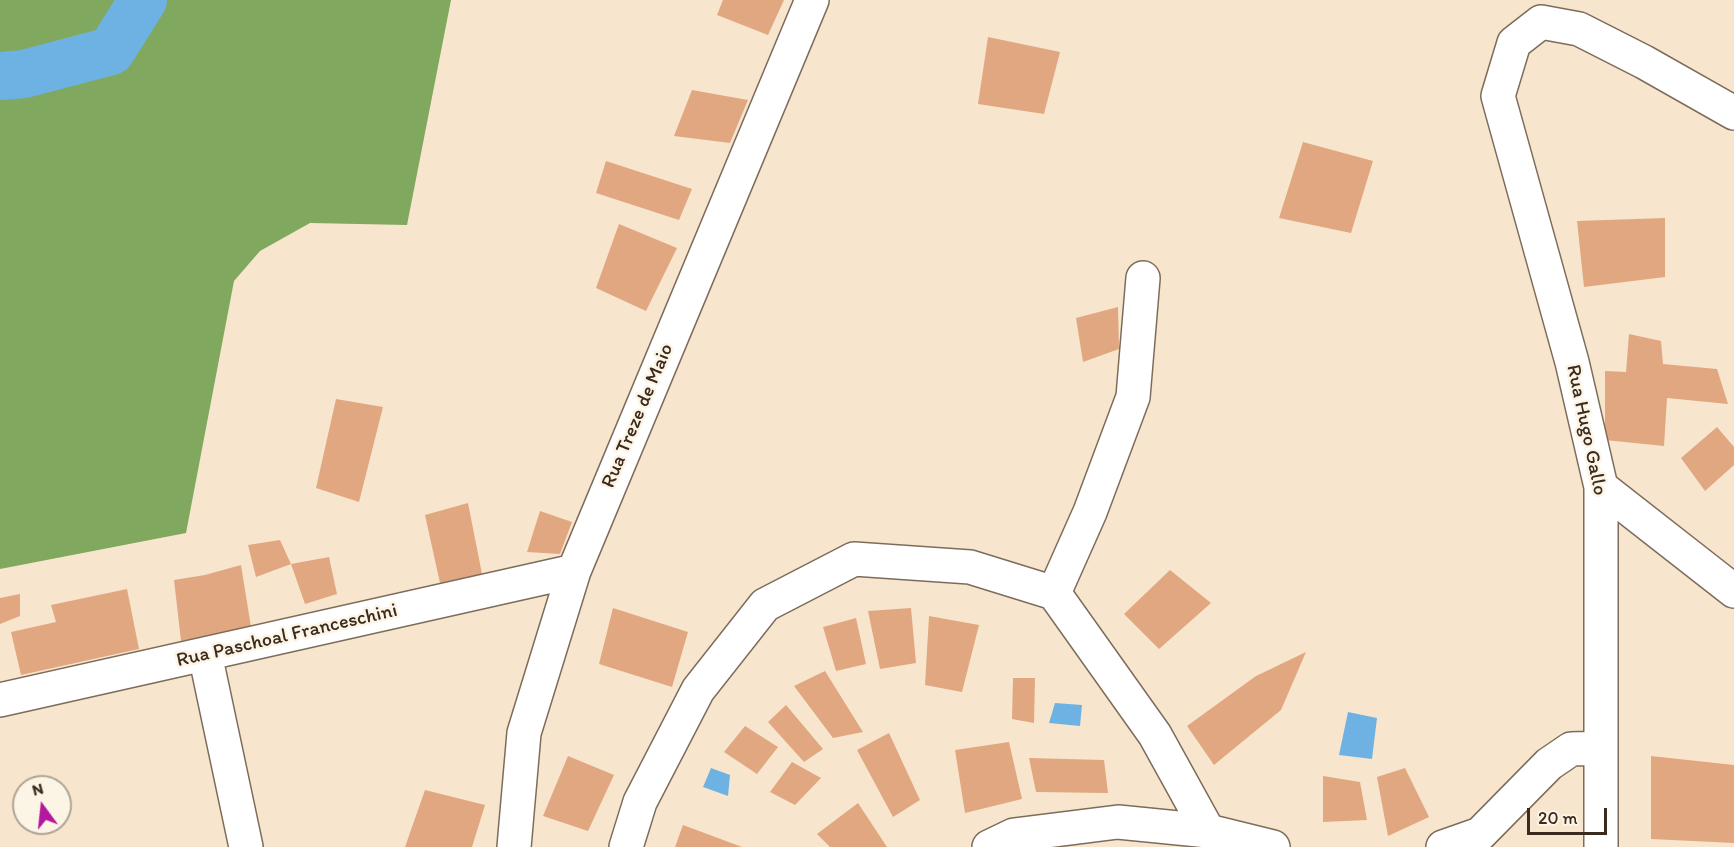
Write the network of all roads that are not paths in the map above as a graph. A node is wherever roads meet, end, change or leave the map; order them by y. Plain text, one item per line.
1 (812, 0) edge
2 (1734, 113) edge
3 (1143, 278) dead end
4 (1601, 487) junction
5 (574, 571) junction
6 (1734, 591) edge
7 (1054, 593) junction
8 (205, 654) junction
9 (0, 700) edge
10 (1600, 748) junction
11 (1209, 831) junction
12 (246, 847) edge
13 (514, 847) edge
14 (626, 847) edge
15 (989, 847) edge
16 (1273, 847) edge
17 (1443, 847) edge
18 (1601, 847) edge

1 - 5 street, Rua Treze de Maio
2 - 4 street, Rua Hugo Gallo
3 - 7 street
4 - 6 street
4 - 10 street, Rua Hugo Gallo
5 - 8 street, Rua Paschoal Franceschini
5 - 13 street, Rua Treze de Maio
7 - 11 street
7 - 14 street
8 - 9 street, Rua Paschoal Franceschini
8 - 12 street
10 - 17 street
10 - 18 street, Rua Hugo Gallo
11 - 15 street
11 - 16 street

